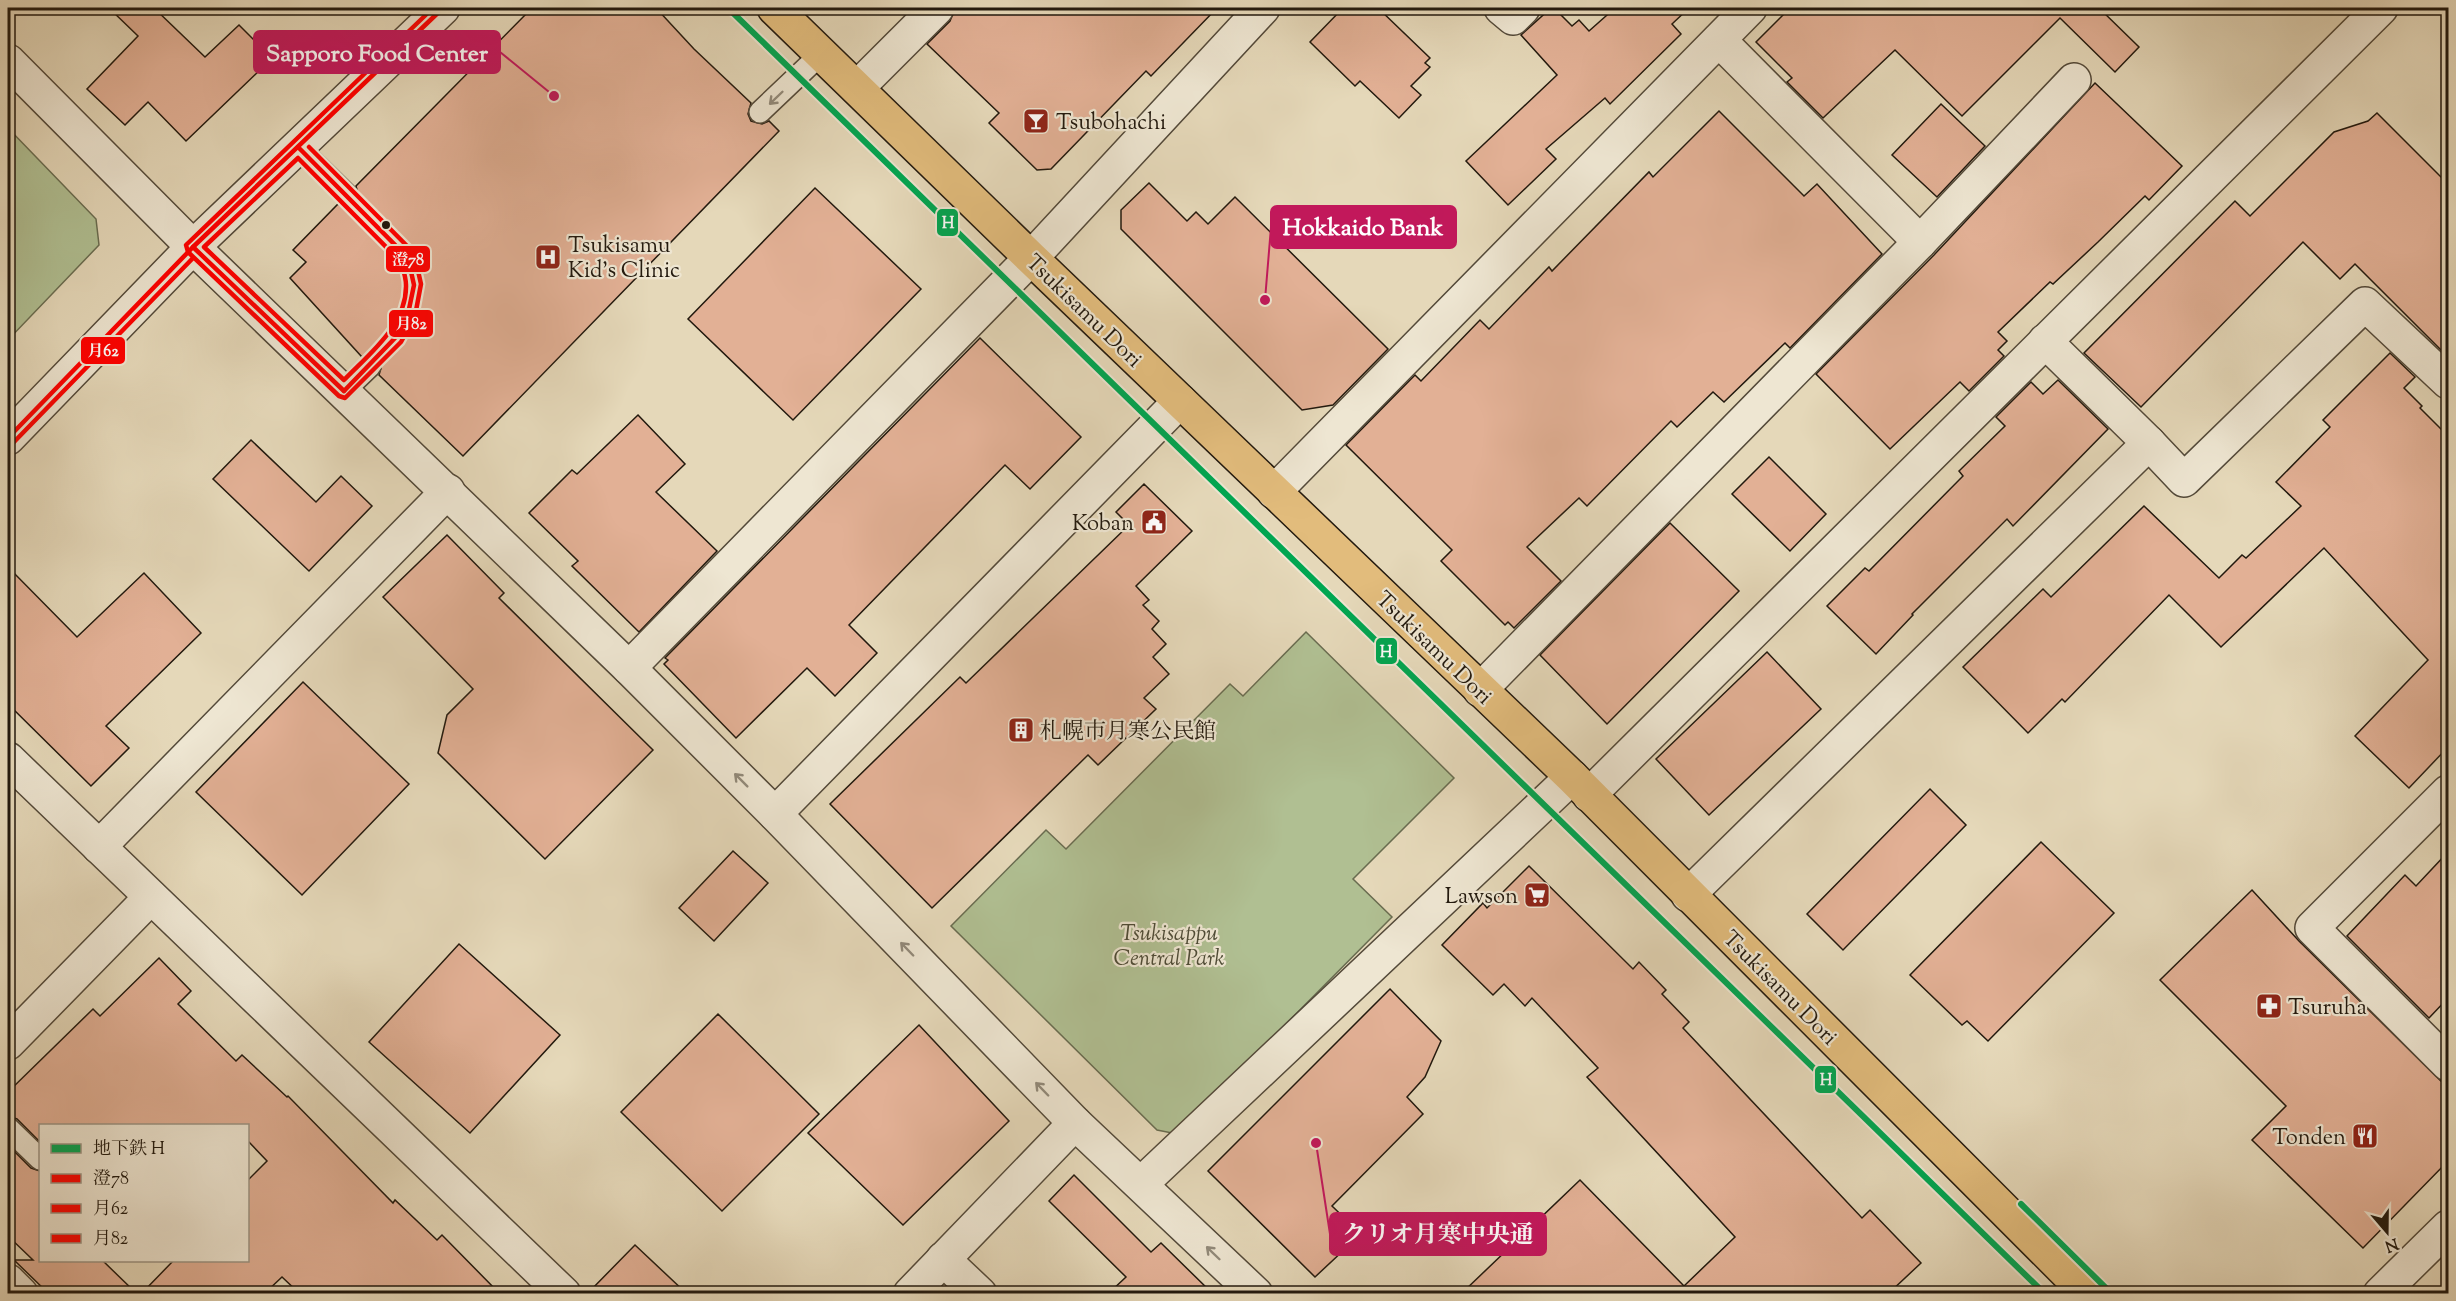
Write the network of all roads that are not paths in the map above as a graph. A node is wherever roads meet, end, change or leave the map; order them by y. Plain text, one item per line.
1 (443, 8) edge
2 (774, 8) edge
3 (937, 8) edge
4 (1263, 8) edge
5 (1501, 8) edge
6 (1523, 8) edge
7 (1750, 8) edge
8 (2381, 8) edge
9 (1719, 40) junction
10 (821, 54) junction
11 (8, 61) edge
12 (2074, 80) dead end
13 (857, 88) junction
14 (760, 112) dead end
15 (298, 147) junction
16 (347, 195) dead end
17 (1920, 242) junction
18 (194, 247) junction
19 (1031, 258) junction
20 (2045, 341) junction
21 (370, 366) dead end
22 (2448, 382) edge
23 (344, 391) junction
24 (1180, 401) junction
25 (8, 438) edge
26 (2149, 443) junction
27 (448, 491) junction
28 (1274, 492) junction
29 (629, 668) junction
30 (1480, 690) junction
31 (8, 759) edge
32 (1580, 786) junction
33 (2448, 792) edge
34 (775, 814) junction
35 (99, 847) junction
36 (1688, 895) junction
37 (151, 897) junction
38 (8, 1043) edge
39 (2448, 1064) edge
40 (1075, 1123) junction
41 (8, 1128) edge
42 (39, 1158) edge
43 (1141, 1184) junction
44 (2448, 1227) edge
45 (943, 1259) junction
46 (8, 1281) edge
47 (21, 1293) edge
48 (564, 1293) edge
49 (910, 1293) edge
50 (980, 1293) edge
51 (1256, 1293) edge
52 (2088, 1293) edge
53 (2380, 1293) edge

1 - 15 street
2 - 10 highway, Tsukisamu Dori
3 - 13 street
4 - 19 street
5 - 6 street
7 - 9 street
8 - 20 street
9 - 17 street
9 - 28 street
10 - 13 highway, Tsukisamu Dori
10 -> 14 lane
11 - 18 street
12 - 17 street
13 - 19 highway, Tsukisamu Dori
15 - 16 lane
15 - 18 street
17 - 30 street
18 - 23 street
18 - 25 street
19 - 24 highway, Tsukisamu Dori
19 - 29 street
20 - 26 street
20 - 32 street
21 - 23 lane
22 - 26 street
23 - 27 street
24 - 28 highway, Tsukisamu Dori
24 - 34 street
26 - 36 street
27 - 29 street
27 - 35 street
28 - 30 highway, Tsukisamu Dori
34 -> 29 street
30 - 32 highway, Tsukisamu Dori
31 - 35 street
32 - 36 highway, Tsukisamu Dori
32 - 43 street
33 - 39 street
40 -> 34 street
35 - 37 street
36 - 52 highway, Tsukisamu Dori
37 - 38 street
37 - 48 street
40 - 43 street
40 - 45 street
41 - 42 lane
51 -> 43 street
44 - 53 street
45 - 49 street
45 - 50 street
46 - 47 street

